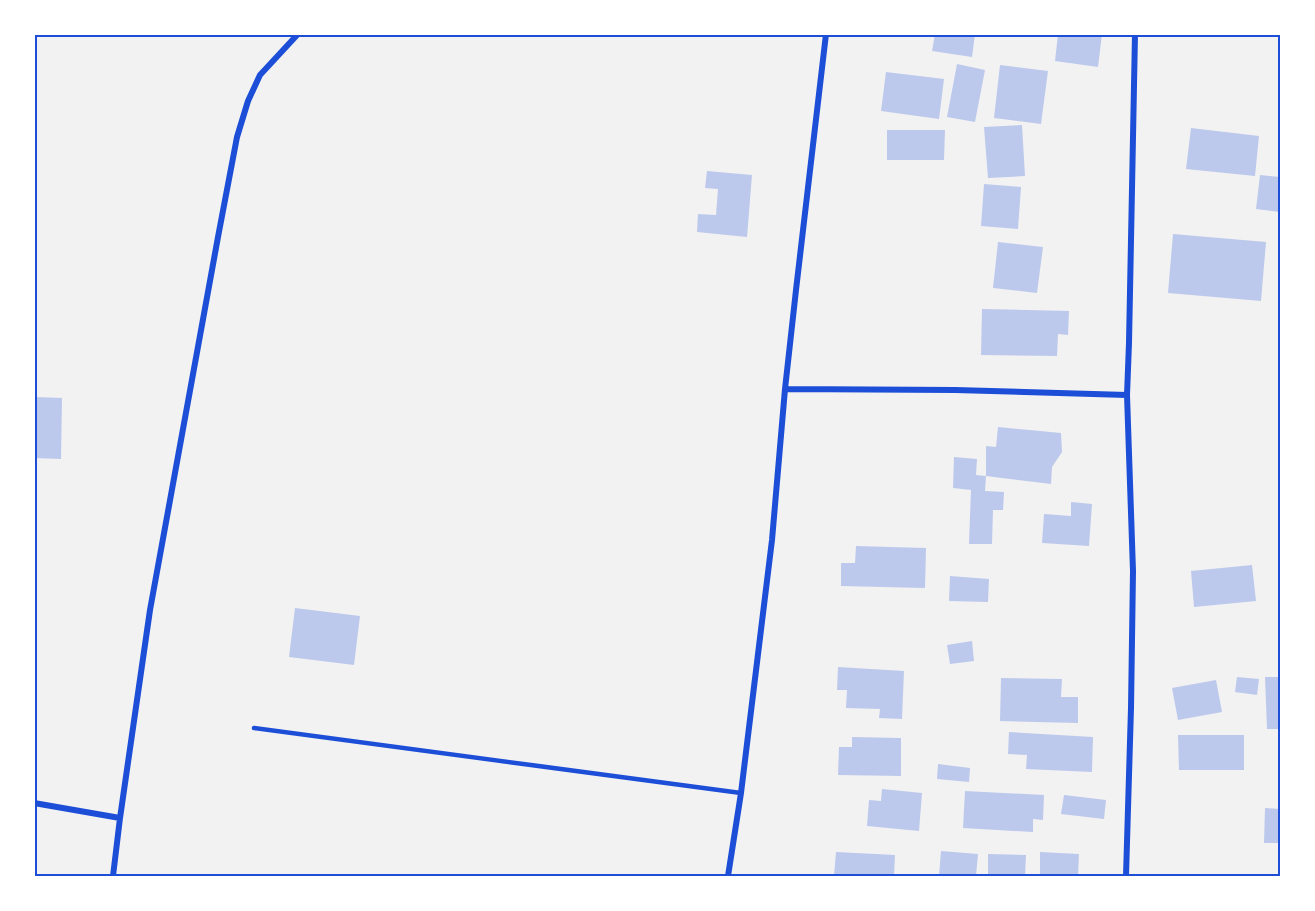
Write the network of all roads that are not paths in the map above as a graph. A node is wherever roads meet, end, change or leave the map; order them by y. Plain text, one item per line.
1 (298, 34) edge
2 (826, 34) edge
3 (1135, 34) edge
4 (785, 389) junction
5 (1127, 395) junction
6 (254, 728) dead end
7 (741, 793) junction
8 (34, 803) edge
9 (120, 818) junction
10 (114, 876) edge
11 (728, 876) edge
12 (1126, 876) edge

1 - 9 street
2 - 4 street
3 - 5 street
4 - 5 street
4 - 7 street
5 - 12 street
6 - 7 lane
7 - 11 street
8 - 9 street
9 - 10 street

